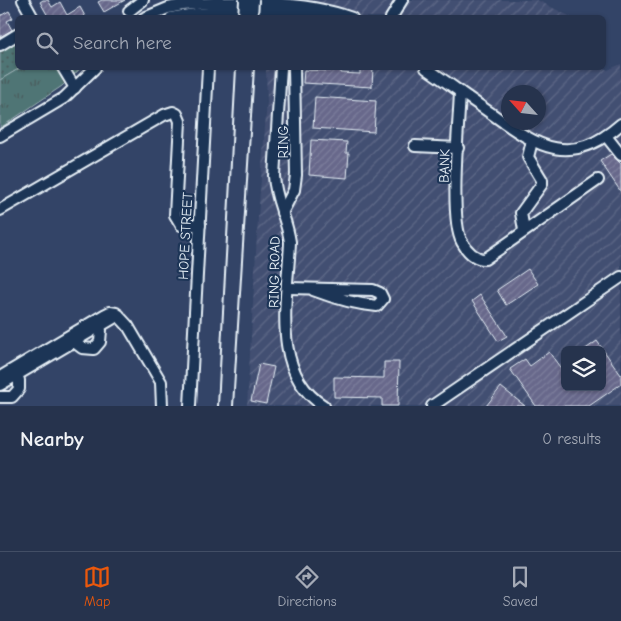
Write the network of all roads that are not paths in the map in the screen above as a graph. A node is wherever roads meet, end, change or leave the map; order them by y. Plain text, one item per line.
1 (22, 0) edge
2 (286, 0) edge
3 (402, 0) edge
4 (140, 1) edge
5 (214, 1) edge
6 (128, 12) dead end
7 (31, 15) edge
8 (151, 15) edge
9 (212, 15) edge
10 (284, 15) edge
11 (345, 15) edge
12 (393, 15) edge
13 (15, 36) edge
14 (0, 45) edge
15 (63, 70) edge
16 (93, 70) edge
17 (208, 70) edge
18 (281, 70) edge
19 (294, 70) edge
20 (429, 70) edge
21 (75, 88) junction
22 (460, 92) junction
23 (621, 124) edge
24 (0, 136) edge
25 (606, 136) junction
26 (532, 142) junction
27 (416, 146) dead end
28 (458, 148) junction
29 (621, 155) edge
30 (598, 180) dead end
31 (0, 210) edge
32 (282, 213) junction
33 (200, 225) junction
34 (524, 230) junction
35 (621, 277) edge
36 (288, 288) junction
37 (313, 290) junction
38 (95, 325) junction
39 (74, 342) junction
40 (58, 346) junction
41 (9, 374) edge
42 (0, 385) edge
43 (0, 396) edge
44 (162, 406) edge
45 (190, 406) edge
46 (324, 406) edge
47 (432, 406) edge

1 - 7 street
2 - 5 street
2 - 10 street
2 - 11 street
3 - 12 street
4 - 6 street
5 - 8 street
5 - 9 street
13 - 14 street
15 - 21 street
16 - 21 street
17 - 33 street, HOPE STREET
18 - 32 street, RING ROAD
19 - 32 street, RING
20 - 22 street
21 - 24 street
22 - 26 street
22 - 28 street, BANK
23 - 25 street
25 - 26 street
25 - 29 street
26 - 34 street
27 - 28 street
28 - 34 street, BANK
30 - 34 street
31 - 33 street
32 - 36 street, RING ROAD
33 - 45 street, HOPE STREET
35 - 47 street
36 - 37 street
36 - 46 street, RING ROAD
37 - 37 street
38 - 39 street
38 - 39 street
38 - 40 street
38 - 44 street
39 - 40 street
40 - 41 street
41 - 42 street
41 - 43 street

